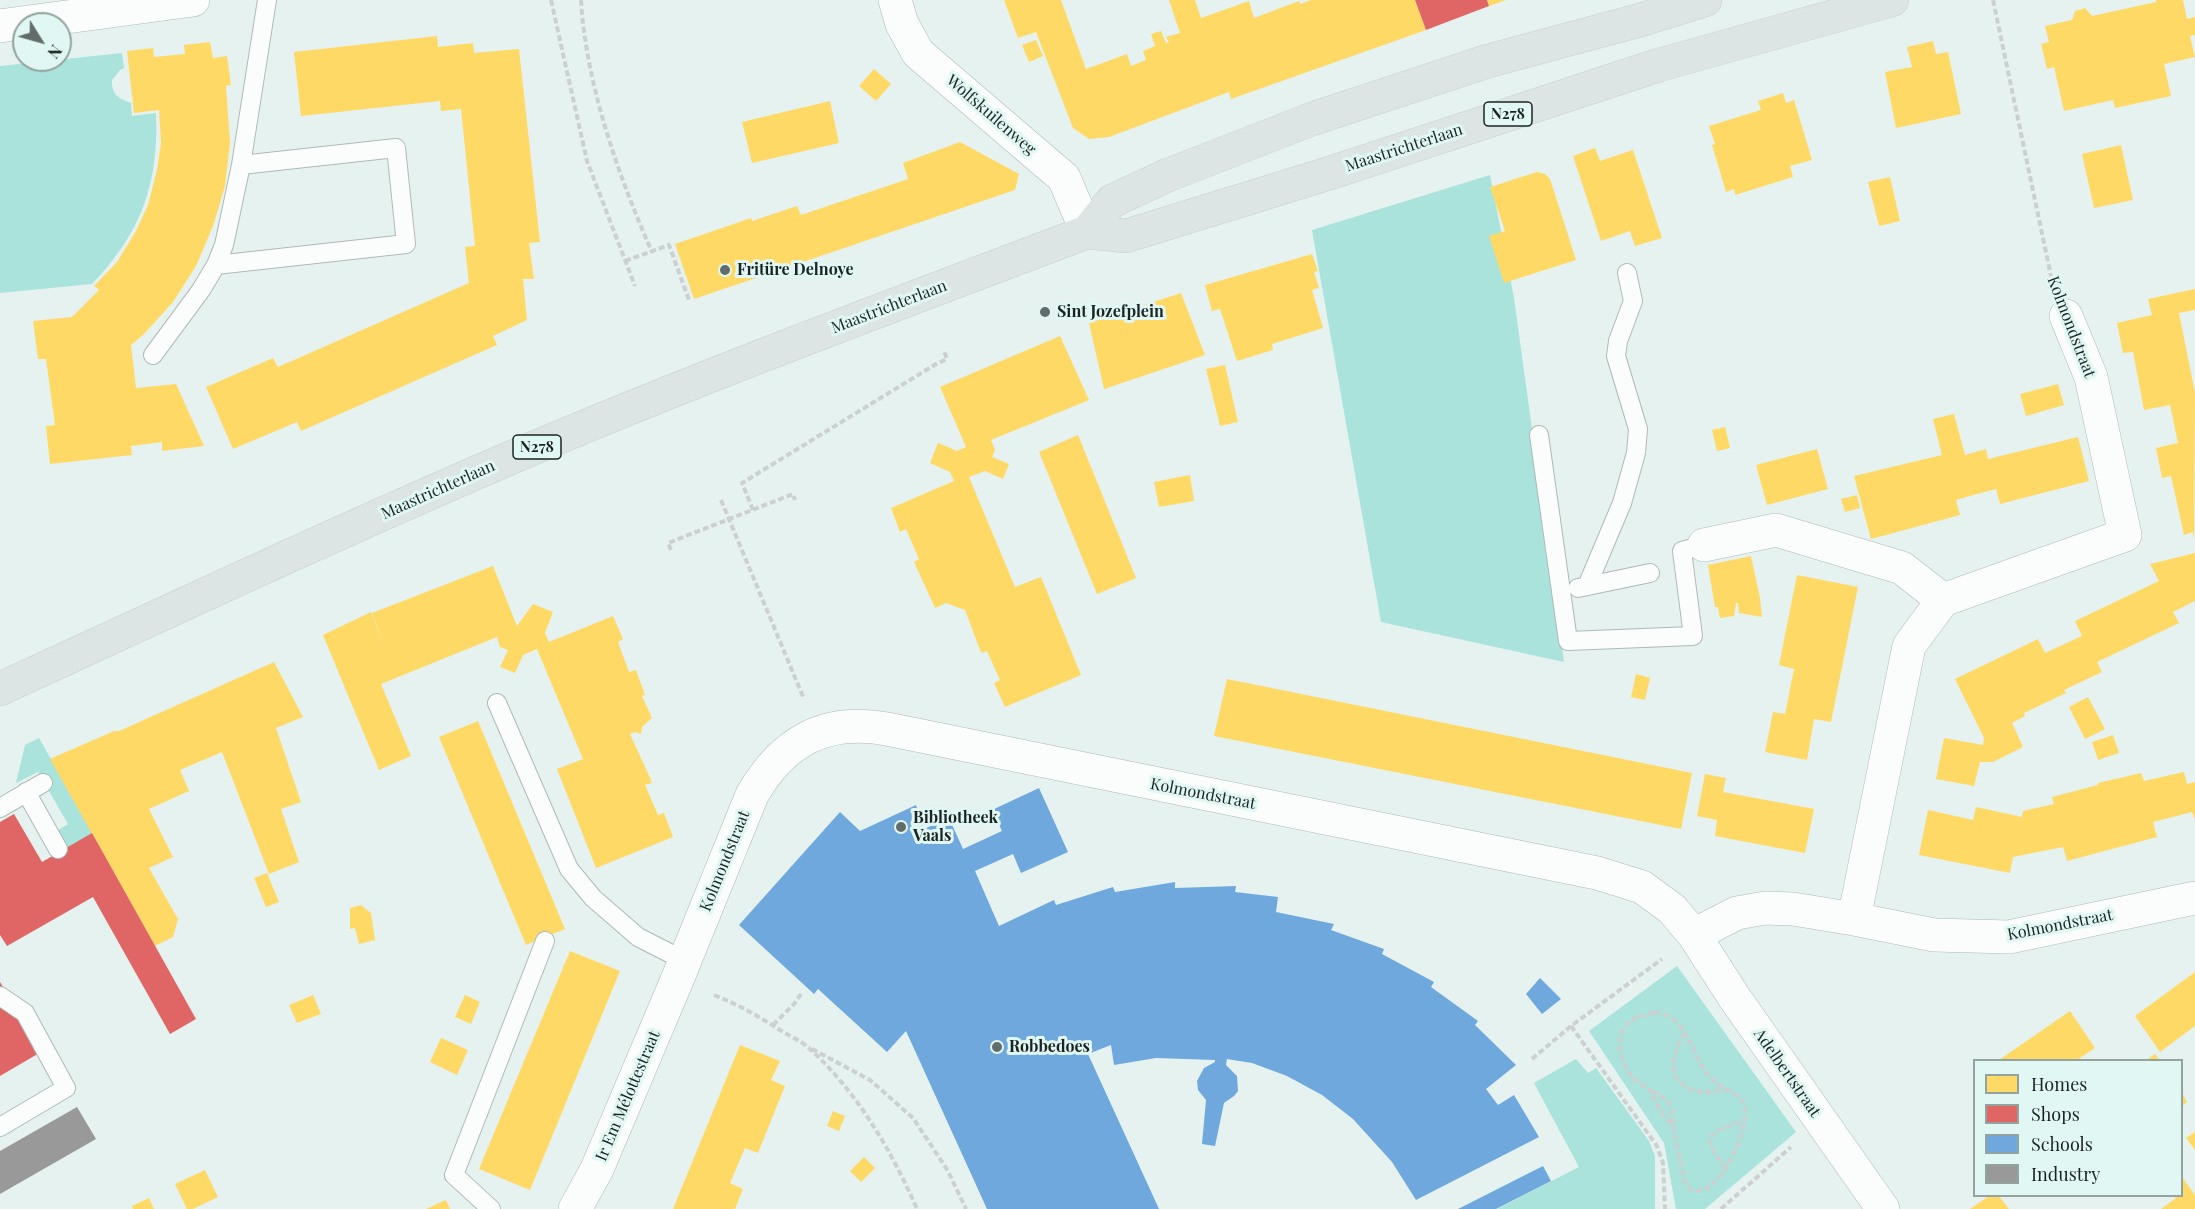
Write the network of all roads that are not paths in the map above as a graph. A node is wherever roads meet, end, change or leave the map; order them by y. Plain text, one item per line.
1 (193, 0) edge
2 (267, 0) edge
3 (895, 0) edge
4 (1705, 0) edge
5 (1892, 0) edge
6 (0, 26) edge
7 (241, 165) junction
8 (1087, 232) junction
9 (216, 265) junction
10 (1627, 273) dead end
11 (2066, 316) road end
12 (153, 355) dead end
13 (1539, 435) dead end
14 (1704, 545) joint
15 (1650, 573) dead end
16 (1587, 586) junction
17 (1562, 591) junction
18 (1942, 600) junction
19 (0, 689) edge
20 (497, 703) dead end
21 (43, 783) dead end
22 (26, 792) junction
23 (0, 807) edge
24 (58, 849) dead end
25 (2195, 898) edge
26 (1854, 919) junction
27 (1694, 935) junction
28 (545, 941) dead end
29 (681, 971) junction
30 (0, 996) edge
31 (0, 1127) edge
32 (491, 1209) edge
33 (575, 1209) edge
34 (1883, 1209) edge

1 - 6 street
2 - 7 lane
3 - 8 street, Wolfskuilenweg
4 - 8 main road
5 - 8 main road, Maastrichterlaan / N278
7 - 9 lane
7 - 9 lane
8 - 19 main road, Maastrichterlaan / N278
9 - 12 lane
10 - 16 lane
11 - 18 street, Kolmondstraat
13 - 17 lane
14 - 17 lane
14 - 18 street
15 - 16 lane
16 - 17 lane
18 - 26 street
20 - 29 lane
21 - 22 lane
22 - 23 lane
22 - 24 lane
25 - 26 street, Kolmondstraat
26 - 27 street, Kolmondstraat
27 - 29 street, Kolmondstraat
27 - 34 street, Adelbertstraat
28 - 32 lane
29 - 33 street, Ir Em Mélottestraat
30 - 31 lane

